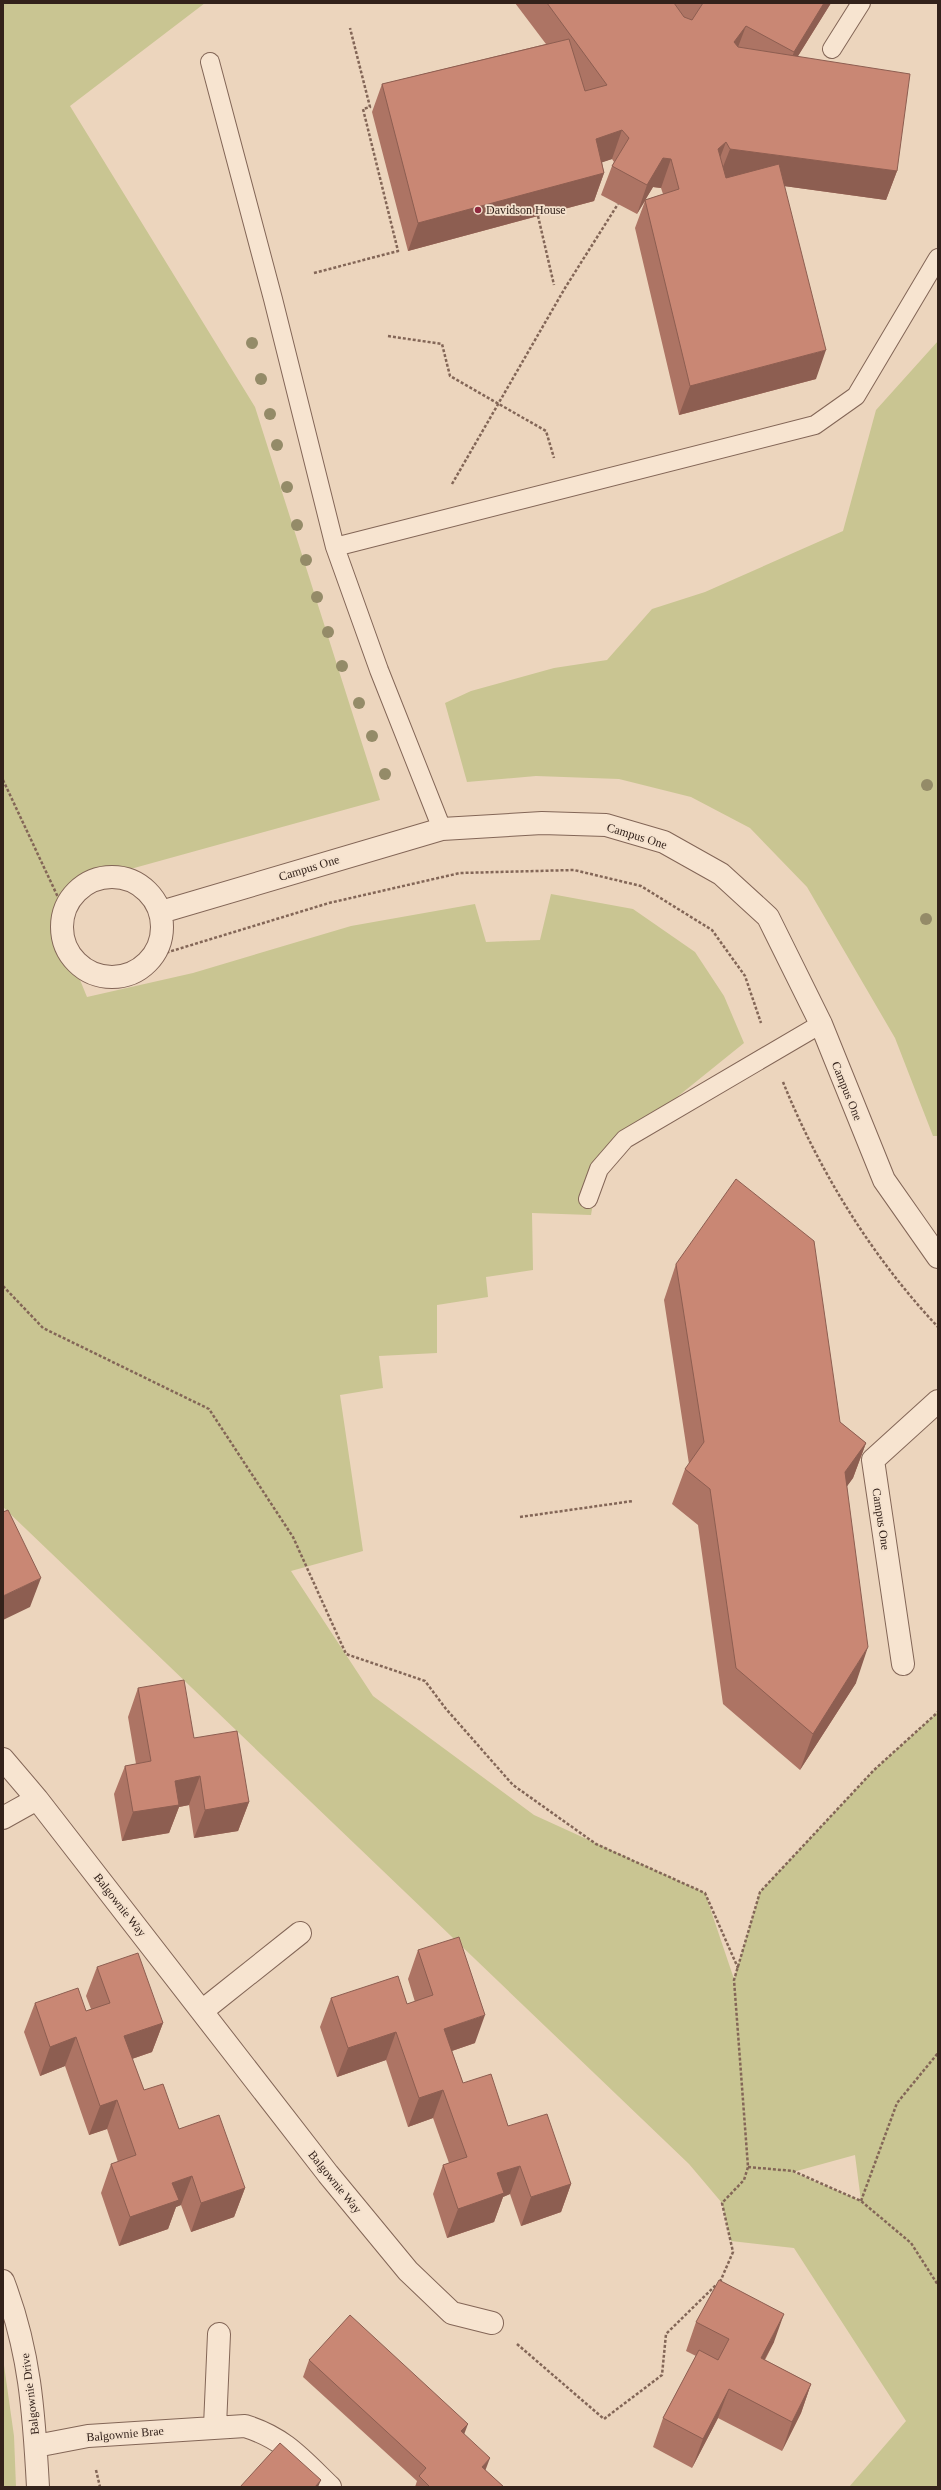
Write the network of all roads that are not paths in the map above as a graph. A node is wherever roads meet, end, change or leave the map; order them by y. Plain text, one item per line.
1 (862, 3) edge
2 (832, 49) dead end
3 (210, 62) dead end
4 (938, 258) edge
5 (335, 547) junction
6 (442, 829) junction
7 (161, 912) junction
8 (821, 1024) junction
9 (588, 1199) dead end
10 (938, 1256) edge
11 (938, 1401) edge
12 (903, 1664) dead end
13 (3, 1758) edge
14 (38, 1800) junction
15 (3, 1818) edge
16 (300, 1933) dead end
17 (202, 2011) junction
18 (3, 2281) edge
19 (492, 2323) road end
20 (219, 2334) dead end
21 (215, 2426) junction
22 (36, 2446) junction
23 (38, 2487) edge
24 (330, 2487) edge

1 - 2 lane
3 - 5 lane
4 - 5 lane
5 - 6 lane
6 - 7 street, Campus One
6 - 8 street, Campus One
7 - 7 street
8 - 9 lane
8 - 10 street, Campus One
11 - 12 street, Campus One
13 - 14 street, Balgownie Way
14 - 15 street
14 - 17 street, Balgownie Way
16 - 17 street
17 - 19 street, Balgownie Way
18 - 22 street, Balgownie Drive
20 - 21 street
21 - 22 street, Balgownie Brae
21 - 24 street, Balgownie Brae
22 - 23 street, Balgownie Drive

